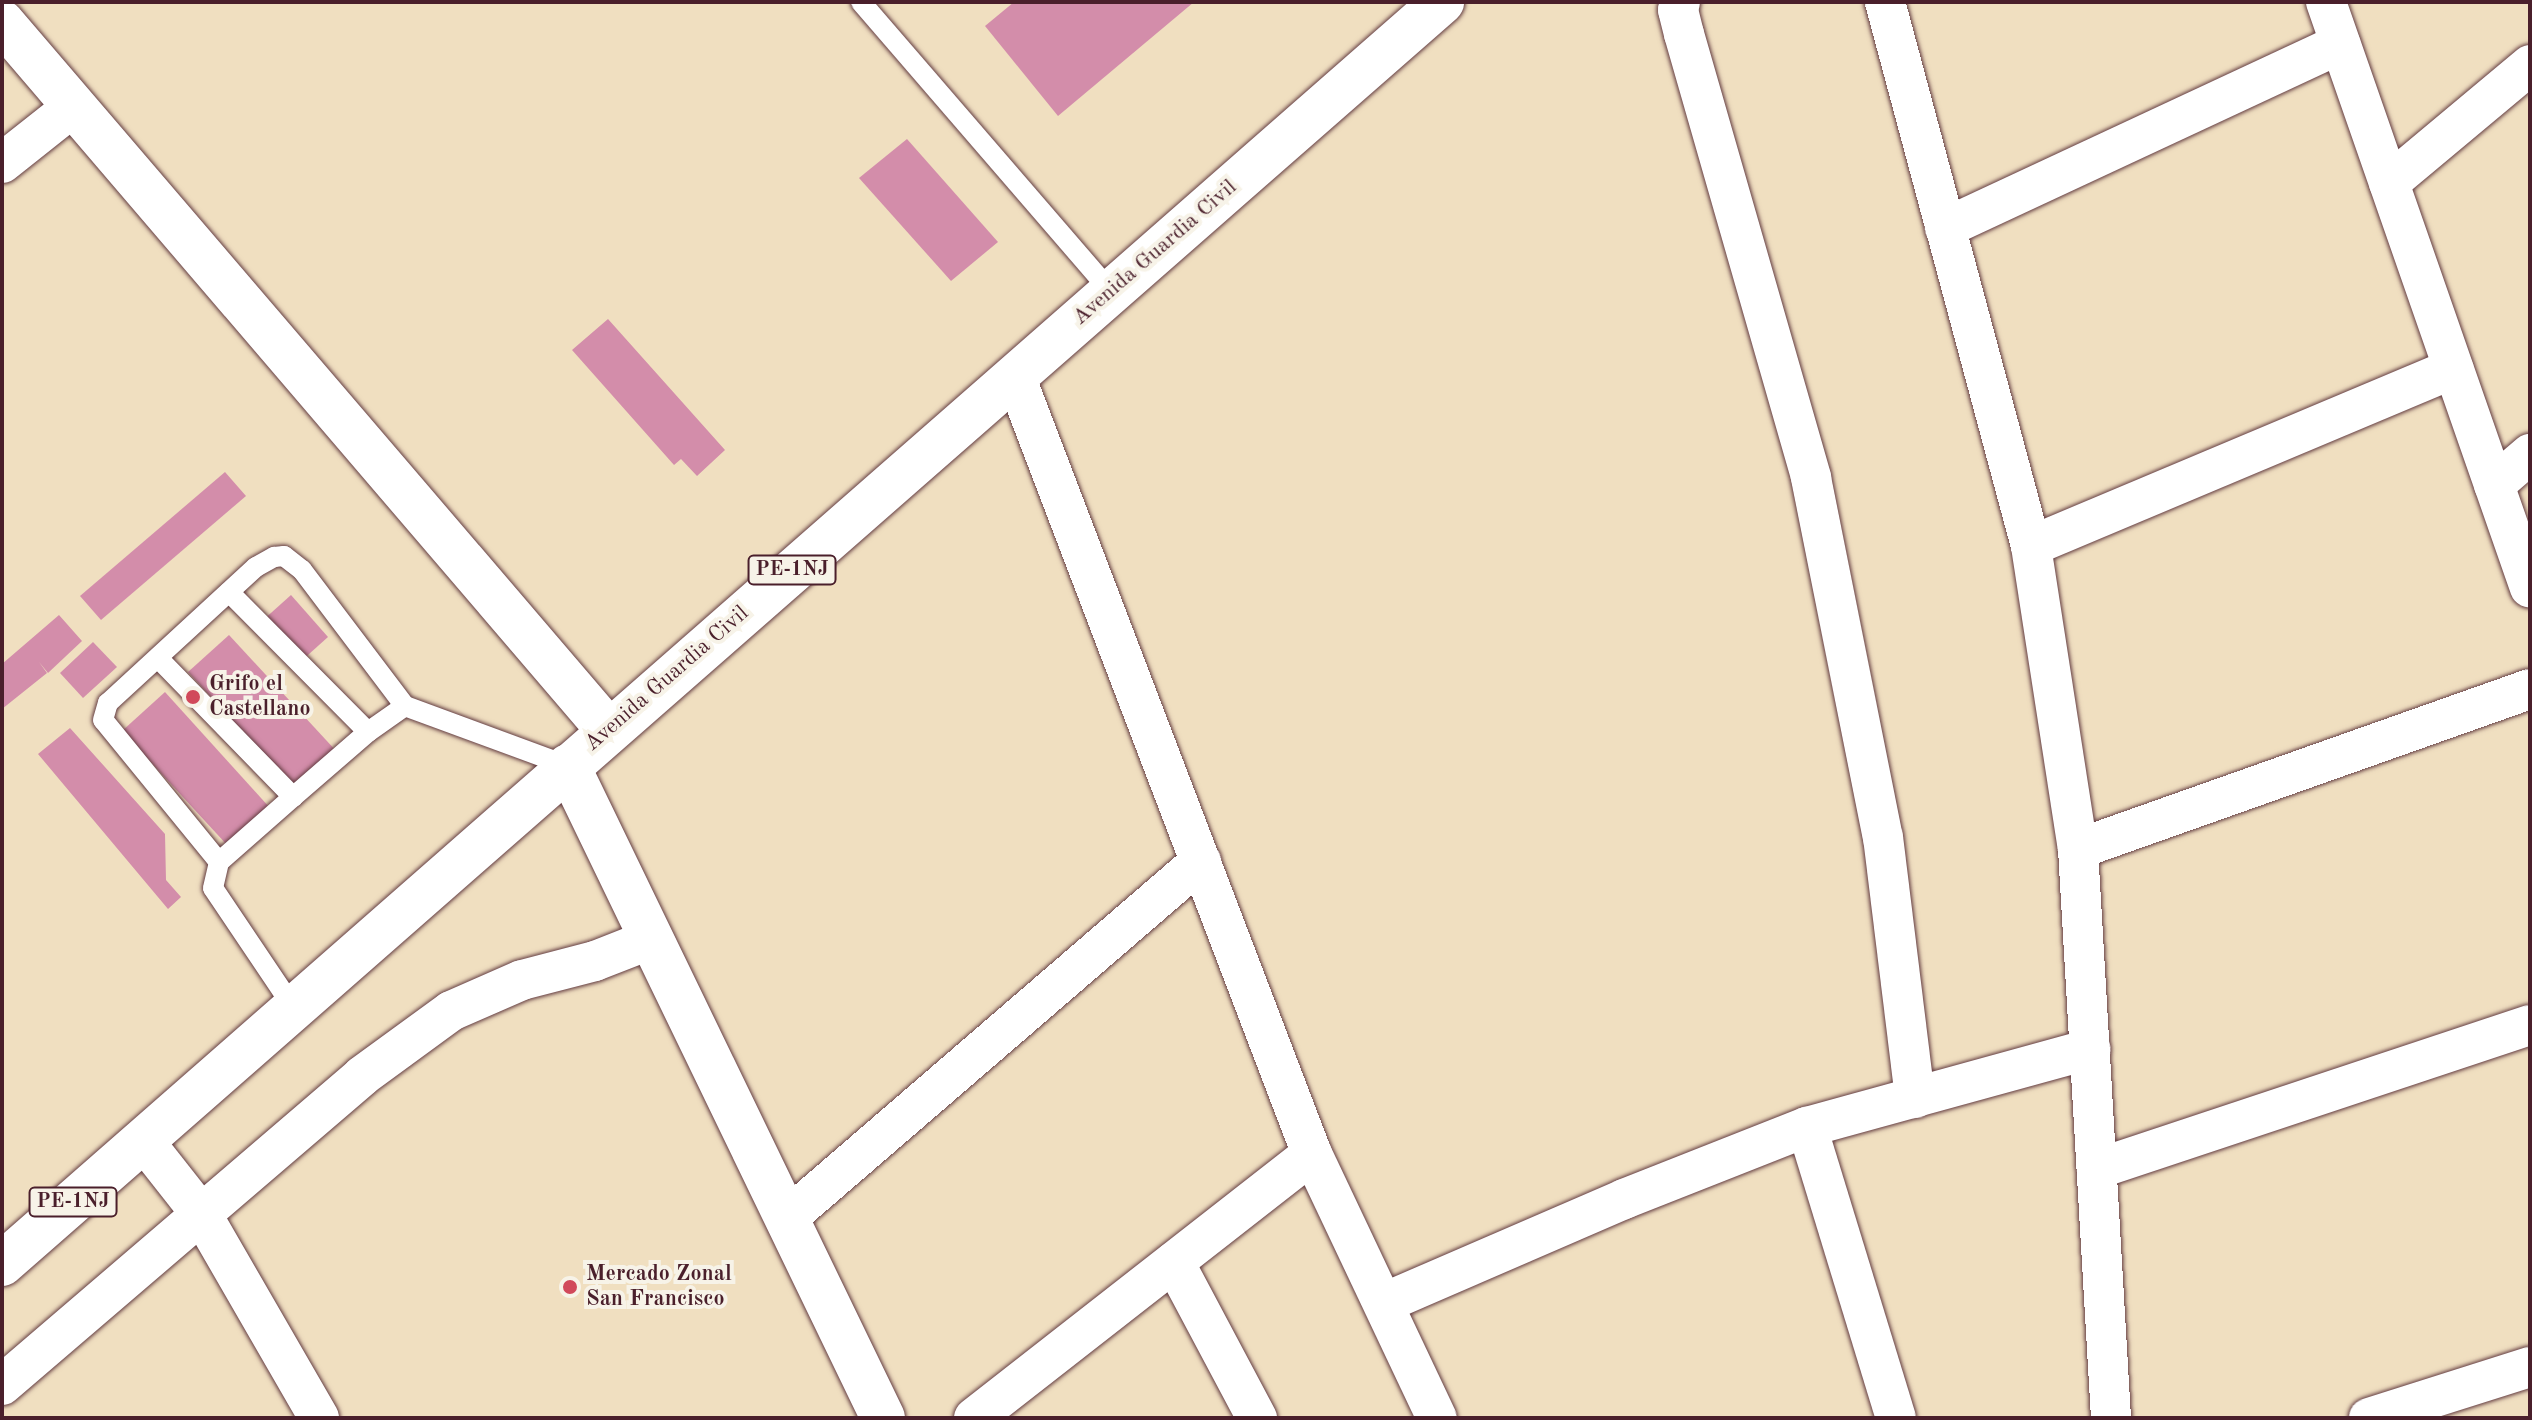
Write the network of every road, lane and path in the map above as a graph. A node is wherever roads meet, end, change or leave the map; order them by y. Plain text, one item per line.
1 (861, 2) edge
2 (1442, 2) edge
3 (1680, 2) edge
4 (1885, 2) edge
5 (2326, 2) edge
6 (2, 22) edge
7 (2340, 44) junction
8 (2530, 65) edge
9 (74, 106) junction
10 (2, 163) edge
11 (2389, 183) junction
12 (1945, 228) junction
13 (1111, 292) junction
14 (2453, 369) junction
15 (1015, 376) junction
16 (2530, 454) edge
17 (2494, 485) junction
18 (2031, 546) junction
19 (2530, 588) edge
20 (229, 592) junction
21 (158, 658) junction
22 (2530, 689) edge
23 (405, 706) junction
24 (609, 731) junction
25 (368, 732) junction
26 (568, 766) junction
27 (293, 797) junction
28 (2078, 849) junction
29 (1201, 861) junction
30 (219, 862) junction
31 (651, 939) junction
32 (293, 1007) junction
33 (2530, 1025) edge
34 (2090, 1049) junction
35 (1915, 1098) junction
36 (1807, 1127) junction
37 (143, 1140) junction
38 (1312, 1154) junction
39 (2097, 1169) junction
40 (202, 1215) junction
41 (786, 1219) junction
42 (1174, 1262) junction
43 (2, 1264) edge
44 (1384, 1303) junction
45 (2530, 1367) edge
46 (2, 1385) edge
47 (1894, 1417) edge
48 (319, 1418) edge
49 (883, 1418) edge
50 (974, 1418) edge
51 (1257, 1418) edge
52 (1437, 1418) edge
53 (2111, 1418) edge
54 (2369, 1418) edge

1 - 13 lane
2 - 13 main road, Avenida Guardia Civil / PE-1NJ
3 - 35 street
4 - 12 street
5 - 7 street
6 - 9 main road
7 - 11 street
7 - 12 street
8 - 11 street
9 - 10 street
9 - 24 main road
11 - 14 street
12 - 18 street
13 - 15 main road, Avenida Guardia Civil / PE-1NJ
14 - 17 street
14 - 18 street
15 - 24 main road, Avenida Guardia Civil / PE-1NJ
15 - 29 street
16 - 17 street
17 - 19 street
18 - 28 street
20 - 21 lane
20 - 23 lane
20 - 25 lane
21 - 27 lane
21 - 30 lane
22 - 28 street
23 - 25 lane
23 - 26 lane
24 - 26 main road, Avenida Guardia Civil / PE-1NJ
25 - 27 lane
26 - 31 main road
26 - 32 main road, Avenida Guardia Civil / PE-1NJ
27 - 30 lane
28 - 34 street
29 - 38 street
29 - 41 street
30 - 32 lane
31 - 40 street
31 - 41 main road
32 - 37 main road, Avenida Guardia Civil / PE-1NJ
33 - 39 street
34 - 35 street
34 - 39 street
35 - 36 street
36 - 44 street
36 - 47 street
37 - 40 street
37 - 43 main road, Avenida Guardia Civil / PE-1NJ
38 - 42 street
38 - 44 street
39 - 53 street
40 - 46 street
40 - 48 street
41 - 49 main road
42 - 50 street
42 - 51 street
44 - 52 street
45 - 54 street

